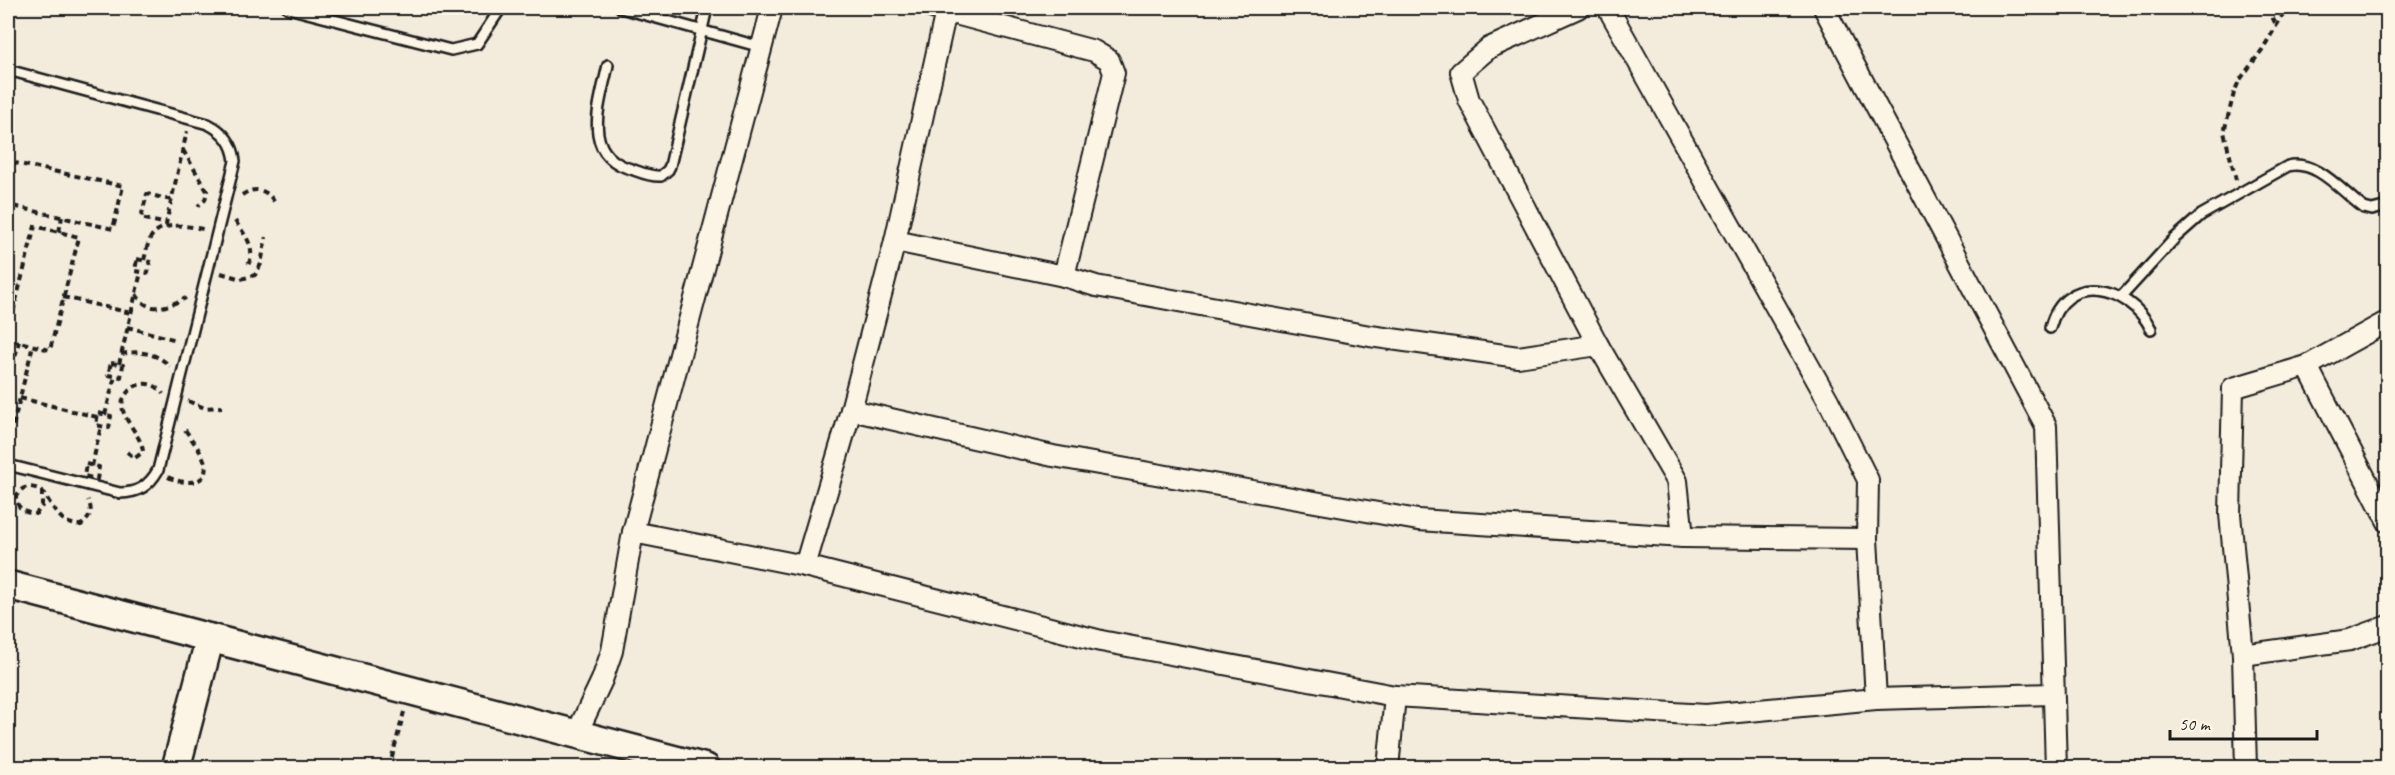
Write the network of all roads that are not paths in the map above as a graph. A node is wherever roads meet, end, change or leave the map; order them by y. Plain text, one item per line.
1 (288, 8) edge
2 (501, 8) edge
3 (621, 8) edge
4 (707, 8) edge
5 (772, 8) edge
6 (1578, 8) edge
7 (1608, 8) edge
8 (1824, 8) edge
9 (940, 9) edge
10 (701, 31) junction
11 (761, 47) junction
12 (608, 65) dead end
13 (8, 70) edge
14 (2388, 206) edge
15 (895, 241) junction
16 (1064, 276) junction
17 (2121, 297) junction
18 (2388, 321) edge
19 (2050, 328) dead end
20 (2151, 329) dead end
21 (1598, 345) junction
22 (2307, 366) junction
23 (851, 410) junction
24 (8, 465) edge
25 (2388, 522) edge
26 (633, 532) junction
27 (1683, 537) junction
28 (1867, 539) junction
29 (805, 566) junction
30 (8, 585) edge
31 (2388, 626) edge
32 (210, 638) junction
33 (2243, 655) junction
34 (2053, 694) junction
35 (1395, 696) junction
36 (1876, 699) junction
37 (576, 735) junction
38 (176, 768) edge
39 (706, 768) edge
40 (1388, 768) edge
41 (2056, 768) edge
42 (2246, 768) edge

1 - 2 lane
3 - 10 lane
4 - 10 lane
5 - 11 street
6 - 21 street
7 - 28 street
8 - 34 street
9 - 15 street
9 - 16 street
10 - 11 lane
10 - 12 lane
11 - 26 street
13 - 24 lane
14 - 17 lane
15 - 16 street
15 - 23 street
16 - 21 street
17 - 19 lane
17 - 20 lane
18 - 22 street
21 - 27 street
22 - 25 street
22 - 33 street
23 - 27 street
23 - 29 street
26 - 29 street
26 - 37 street
27 - 28 street
28 - 36 street
29 - 35 street
30 - 32 street
31 - 33 street
32 - 37 street
32 - 38 street
33 - 42 street
34 - 36 street
34 - 41 street
35 - 36 street
35 - 40 street
37 - 39 street

